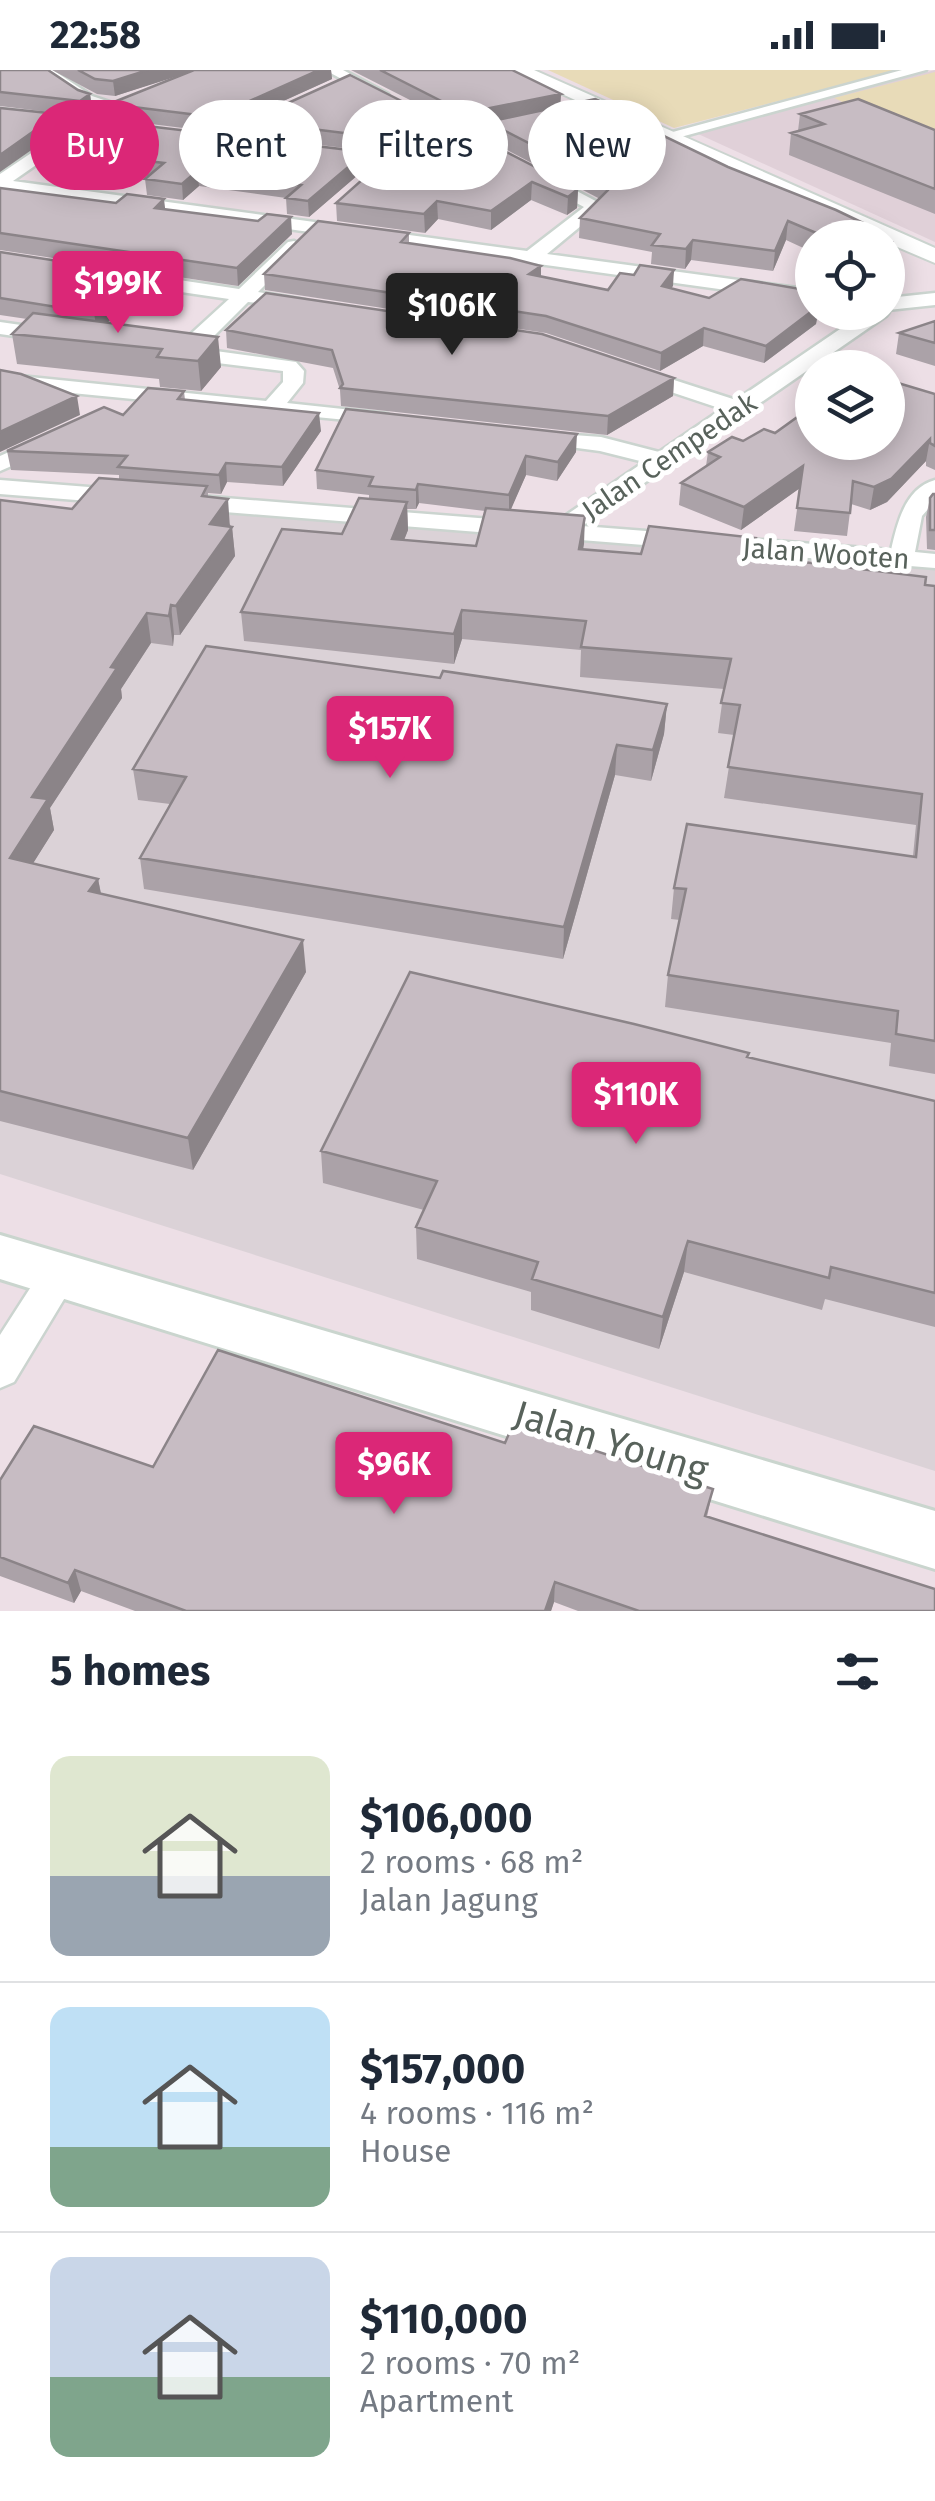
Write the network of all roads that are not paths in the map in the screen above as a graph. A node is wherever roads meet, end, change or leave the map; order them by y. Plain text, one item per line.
1 (44, 70) edge
2 (519, 70) edge
3 (919, 70) edge
4 (340, 79) edge
5 (101, 100) edge
6 (392, 100) edge
7 (586, 100) edge
8 (0, 114) edge
9 (30, 118) edge
10 (666, 136) joint
11 (30, 162) edge
12 (522, 168) edge
13 (0, 183) edge
14 (340, 205) edge
15 (313, 228) junction
16 (935, 256) edge
17 (530, 258) junction
18 (94, 273) edge
19 (795, 294) edge
20 (243, 296) junction
21 (935, 298) edge
22 (905, 303) edge
23 (317, 307) edge
24 (0, 328) edge
25 (860, 330) edge
26 (74, 338) edge
27 (838, 350) edge
28 (615, 366) edge
29 (795, 378) edge
30 (0, 380) edge
31 (152, 393) junction
32 (273, 406) junction
33 (737, 407) junction
34 (101, 417) edge
35 (398, 421) edge
36 (68, 432) edge
37 (508, 433) edge
38 (663, 460) junction
39 (0, 464) edge
40 (0, 487) edge
41 (935, 487) edge
42 (558, 532) junction
43 (902, 558) junction
44 (935, 561) edge
45 (0, 1257) edge
46 (59, 1276) junction
47 (0, 1370) edge
48 (935, 1540) edge

1 - 5 street
2 - 7 street
3 - 10 street
4 - 6 street
8 - 9 street
10 - 16 street
11 - 13 street
12 - 17 street
13 - 15 street
14 - 15 street
15 - 17 street
15 - 20 street
17 - 19 street
18 - 20 street
20 - 23 street
20 - 32 street
21 - 22 street
24 - 26 street
25 - 27 street, Jalan Cempedak
28 - 33 street
29 - 33 street, Jalan Cempedak
30 - 31 street
31 - 32 street
31 - 34 street
32 - 35 street
33 - 38 street, Jalan Cempedak
36 - 39 street
37 - 38 street
38 - 42 street, Jalan Cempedak
40 - 42 street, Jalan Wooten
41 - 43 street
42 - 43 street, Jalan Wooten
43 - 44 street, Jalan Wooten
45 - 46 main road, Jalan Young
46 - 47 street
46 - 48 main road, Jalan Young

